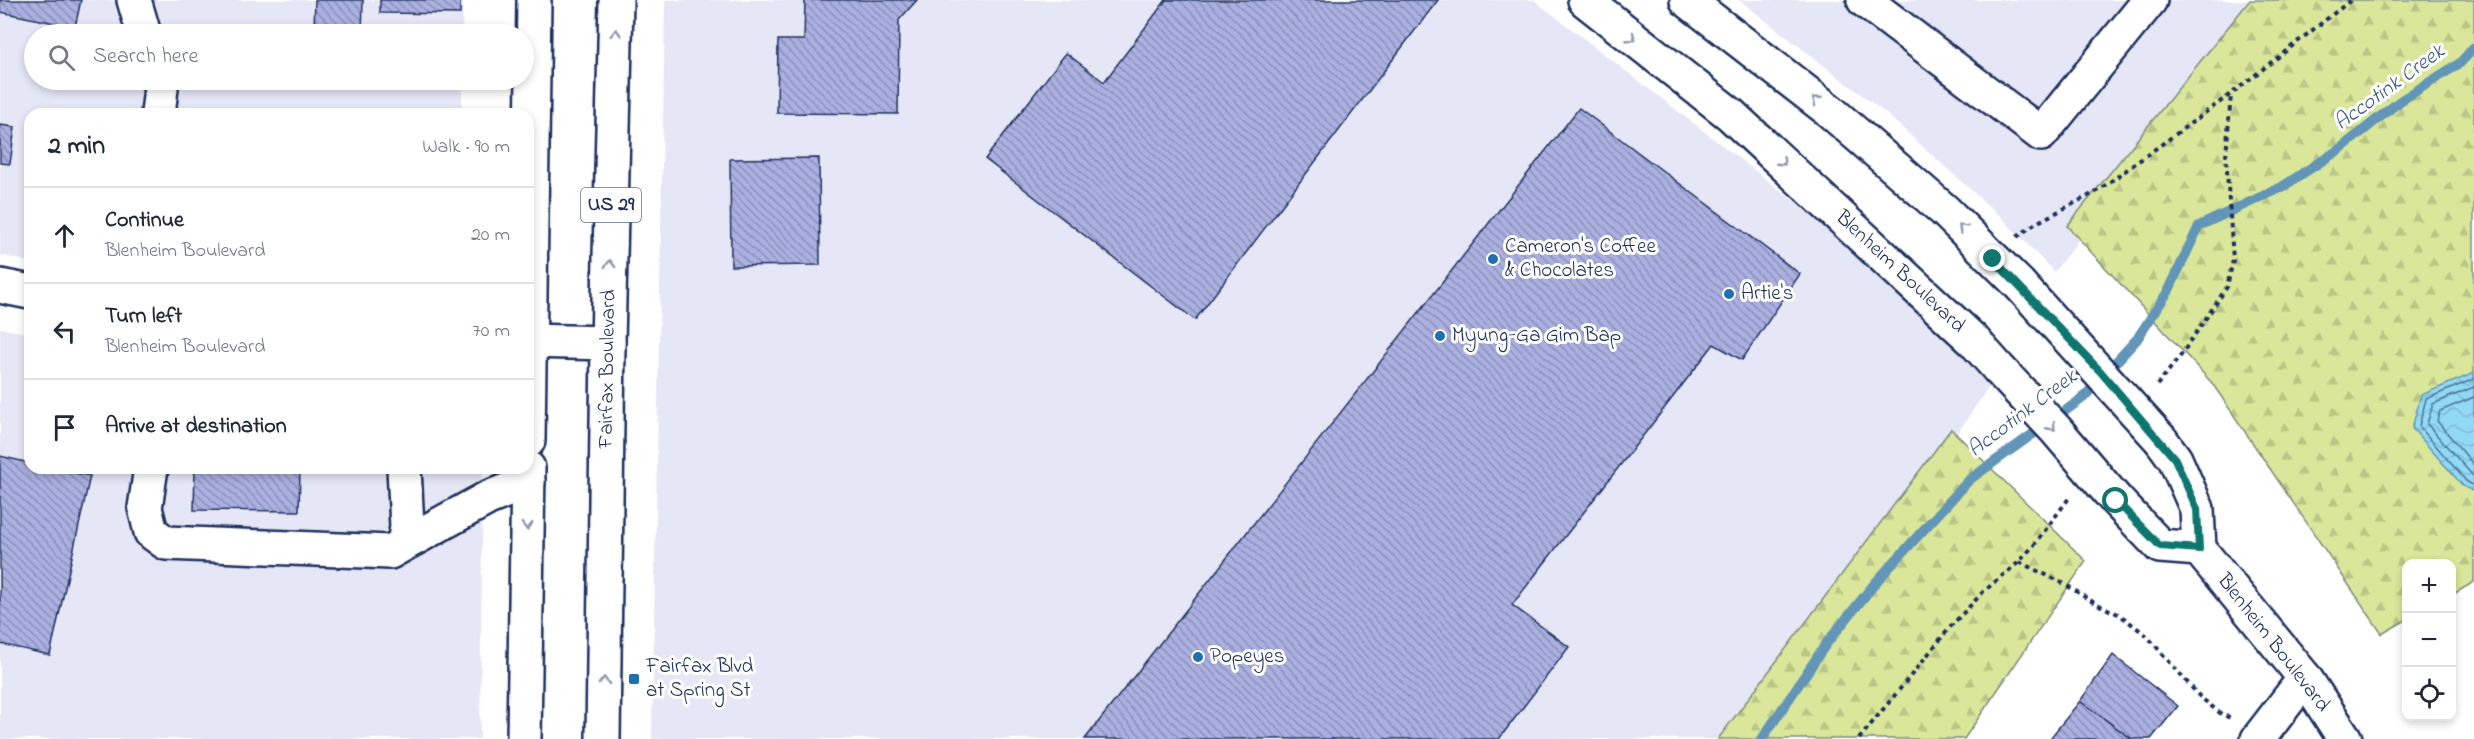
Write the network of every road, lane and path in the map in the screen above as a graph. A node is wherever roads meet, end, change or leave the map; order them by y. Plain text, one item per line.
1 (134, 0) edge
2 (534, 0) edge
3 (616, 0) edge
4 (1687, 0) edge
5 (1864, 0) edge
6 (2150, 0) edge
7 (2351, 0) edge
8 (1585, 4) edge
9 (141, 24) edge
10 (533, 24) edge
11 (161, 90) edge
12 (532, 90) edge
13 (2231, 94) junction
14 (159, 108) edge
15 (531, 108) edge
16 (1993, 259) junction
17 (0, 285) edge
18 (24, 291) edge
19 (534, 341) edge
20 (608, 343) junction
21 (2157, 385) dead end
22 (150, 474) edge
23 (404, 474) edge
24 (528, 475) edge
25 (2069, 498) dead end
26 (404, 544) junction
27 (2199, 549) junction
28 (2019, 562) junction
29 (2305, 678) junction
30 (2247, 731) edge
31 (524, 739) edge
32 (603, 739) edge
33 (1859, 739) edge
34 (2345, 739) edge

1 - 9 main road
2 - 10 main road
20 -> 3 main road, Fairfax Boulevard / US 29
16 -> 4 main road
5 - 6 main road
7 - 13 path
8 -> 27 main road, Blenheim Boulevard, bridge
11 - 14 main road
12 - 15 main road
13 - 16 path
13 - 21 path
16 - 27 main road, bridge
17 - 18 main road
19 - 20 main road
32 -> 20 main road, Fairfax Boulevard / US 29
22 - 26 main road
23 - 26 main road
24 - 26 main road
24 -> 31 main road
25 - 28 path
27 - 29 main road, Blenheim Boulevard
28 - 30 path
28 - 33 path
29 - 30 main road
29 - 34 main road, Blenheim Boulevard

